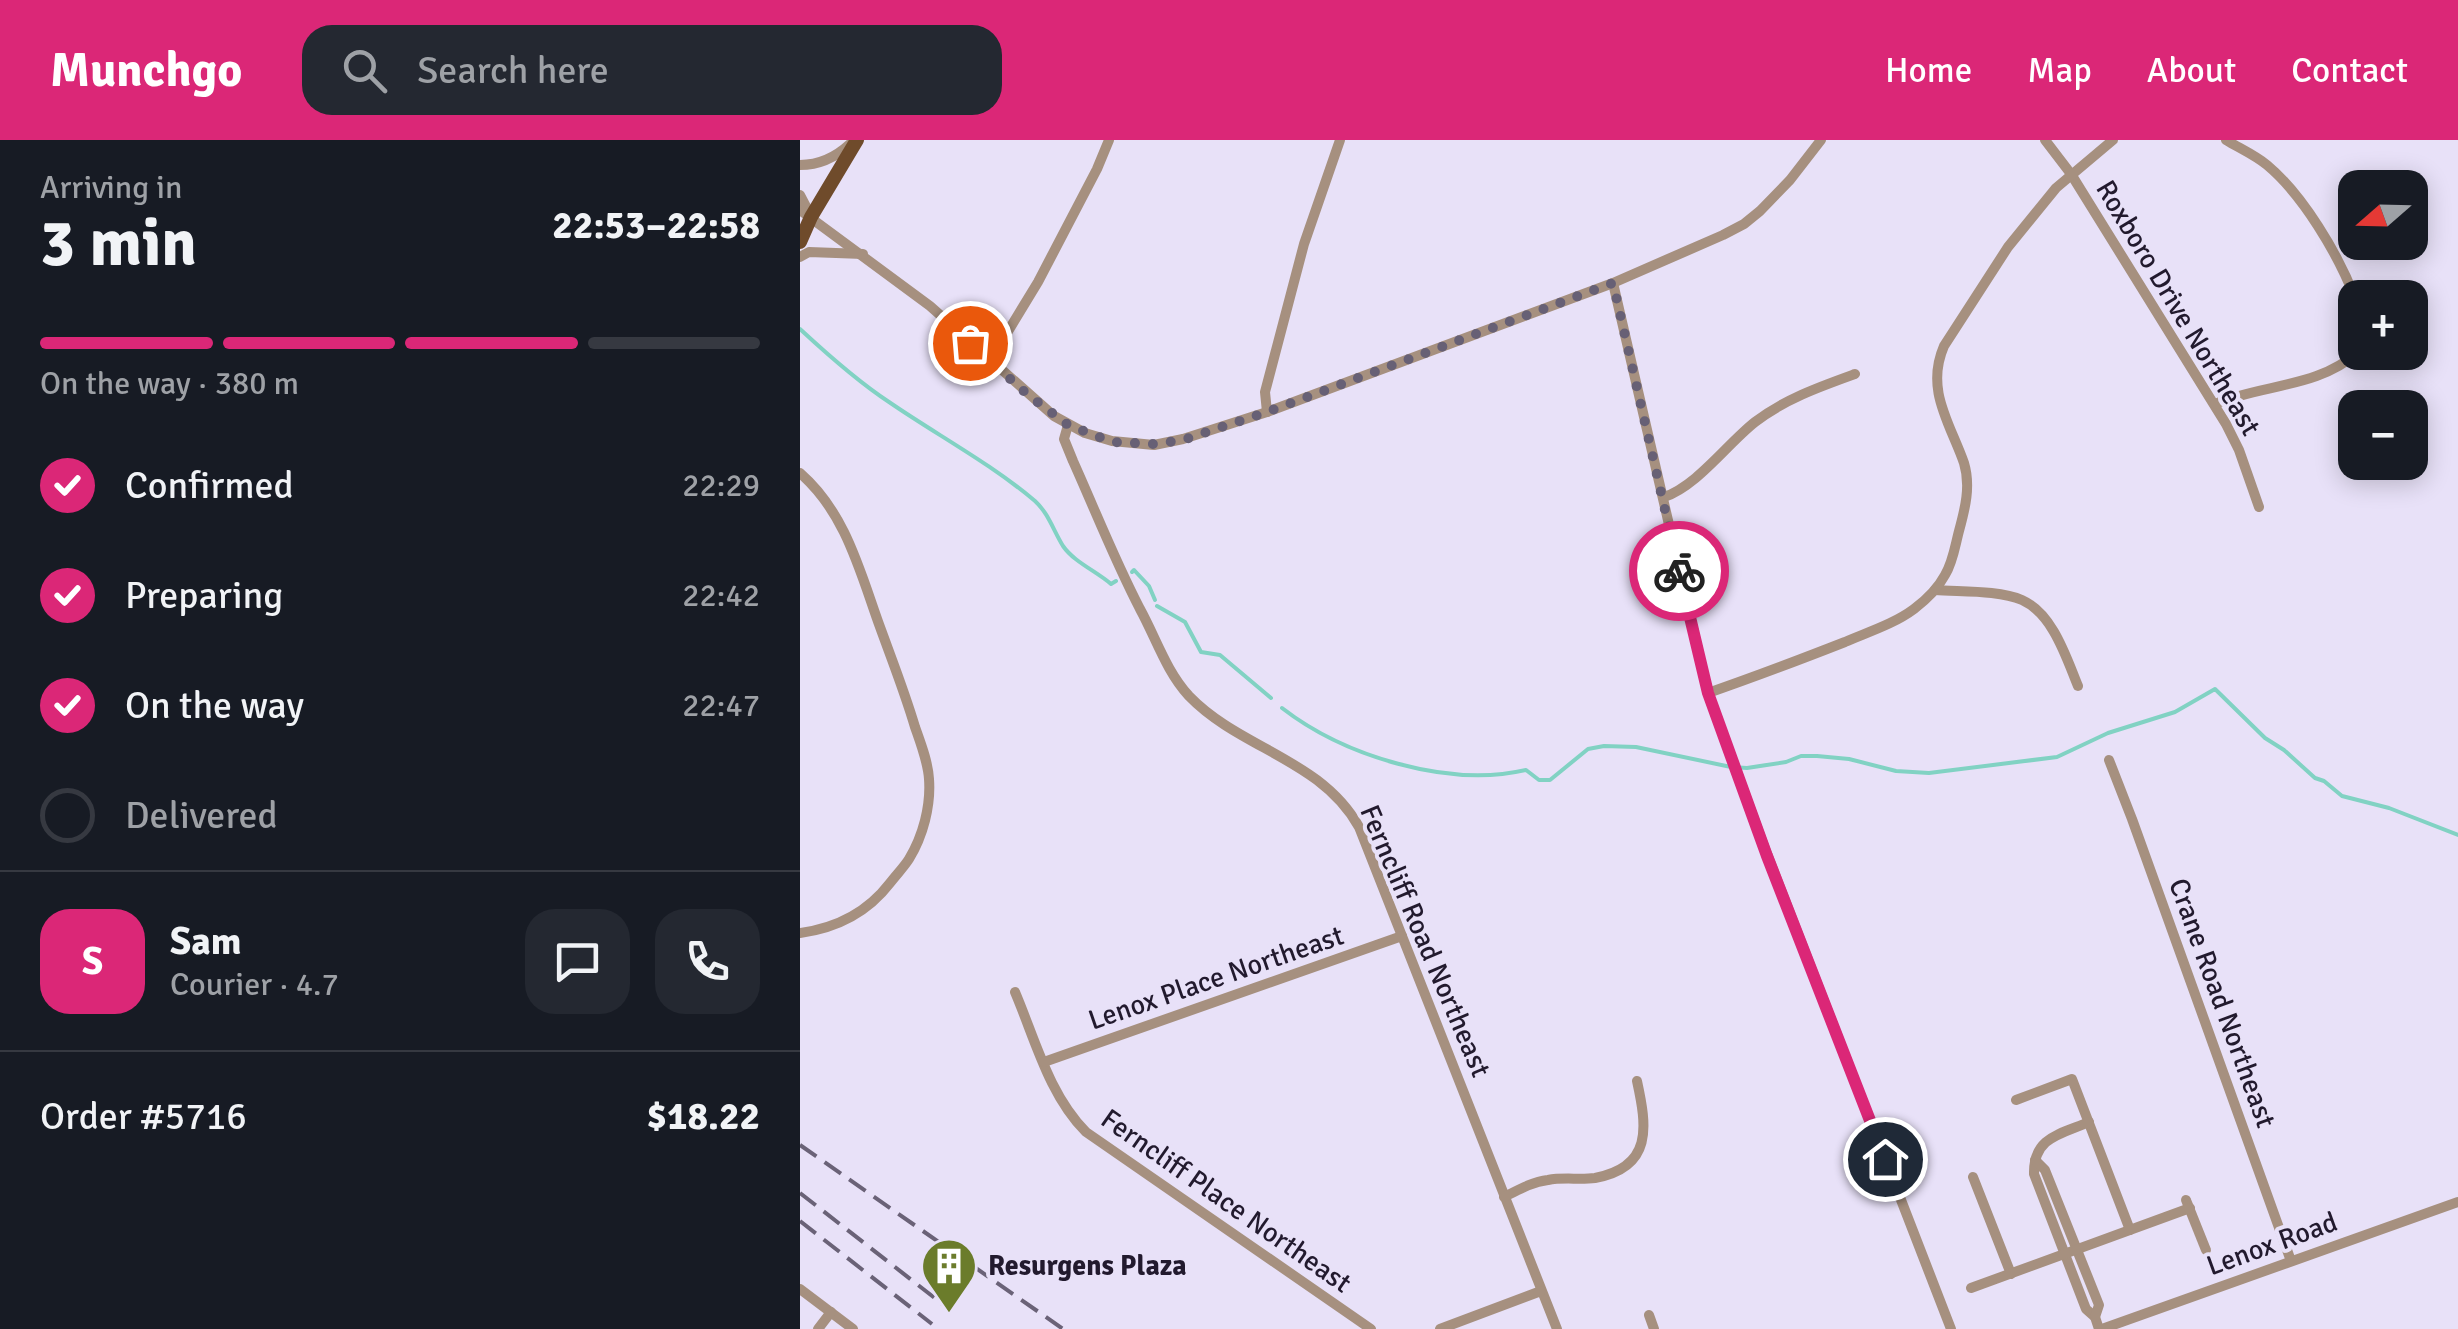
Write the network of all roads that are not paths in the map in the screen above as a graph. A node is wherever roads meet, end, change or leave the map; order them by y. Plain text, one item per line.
1 (856, 140) edge
2 (1110, 140) edge
3 (1340, 140) edge
4 (1821, 140) edge
5 (2045, 140) edge
6 (2114, 140) edge
7 (2226, 140) edge
8 (800, 165) edge
9 (2071, 174) junction
10 (800, 196) edge
11 (804, 216) edge
12 (800, 242) edge
13 (863, 254) junction
14 (800, 256) edge
15 (2346, 280) edge
16 (1613, 283) junction
17 (990, 362) junction
18 (2338, 368) edge
19 (1855, 374) dead end
20 (2215, 404) junction
21 (1267, 412) junction
22 (1068, 425) junction
23 (800, 473) edge
24 (1664, 497) junction
25 (2259, 507) dead end
26 (1935, 590) junction
27 (2078, 686) dead end
28 (1708, 693) junction
29 (2109, 760) dead end
30 (800, 933) edge
31 (1402, 936) junction
32 (1015, 992) dead end
33 (1044, 1062) junction
34 (1637, 1082) dead end
35 (2016, 1100) dead end
36 (2090, 1122) junction
37 (1973, 1177) dead end
38 (1504, 1197) junction
39 (2458, 1202) edge
40 (2130, 1230) junction
41 (2206, 1250) dead end
42 (2071, 1252) junction
43 (2291, 1260) junction
44 (2011, 1274) junction
45 (1971, 1288) dead end
46 (800, 1289) edge
47 (1542, 1291) junction
48 (831, 1312) junction
49 (1649, 1315) dead end
50 (2098, 1325) edge
51 (818, 1329) edge
52 (853, 1329) edge
53 (1371, 1329) edge
54 (1440, 1329) edge
55 (1557, 1329) edge
56 (1654, 1329) edge
57 (1951, 1329) edge

1 - 8 street
1 - 11 main road
2 - 17 street
3 - 21 street
4 - 16 street
5 - 9 street, Roxboro Drive Northeast
6 - 9 street
7 - 15 street
9 - 20 street, Roxboro Drive Northeast
9 - 26 street
10 - 11 street
11 - 12 main road
11 - 13 street
13 - 14 street
13 - 17 street
16 - 21 street
16 - 24 street
17 - 22 street
18 - 20 street
19 - 24 street
20 - 25 street, Roxboro Drive Northeast
21 - 22 street
22 - 31 street, Ferncliff Road Northeast
23 - 30 street
24 - 28 street
26 - 27 street
26 - 28 street
28 - 57 street
29 - 43 street, Crane Road Northeast
31 - 33 street, Lenox Place Northeast
31 - 38 street, Ferncliff Road Northeast
32 - 33 street, Ferncliff Place Northeast
33 - 53 street, Ferncliff Place Northeast
34 - 38 street
35 - 36 street
36 - 40 street
36 - 42 street
37 - 44 street
38 - 47 street, Ferncliff Road Northeast
39 - 43 street, Lenox Road
40 - 41 street
40 - 42 street
42 - 44 street
42 - 50 street
43 - 50 street, Lenox Road
44 - 45 street
46 - 48 street
47 - 54 street
47 - 55 street, Ferncliff Road Northeast
48 - 51 street
48 - 52 street
49 - 56 street

